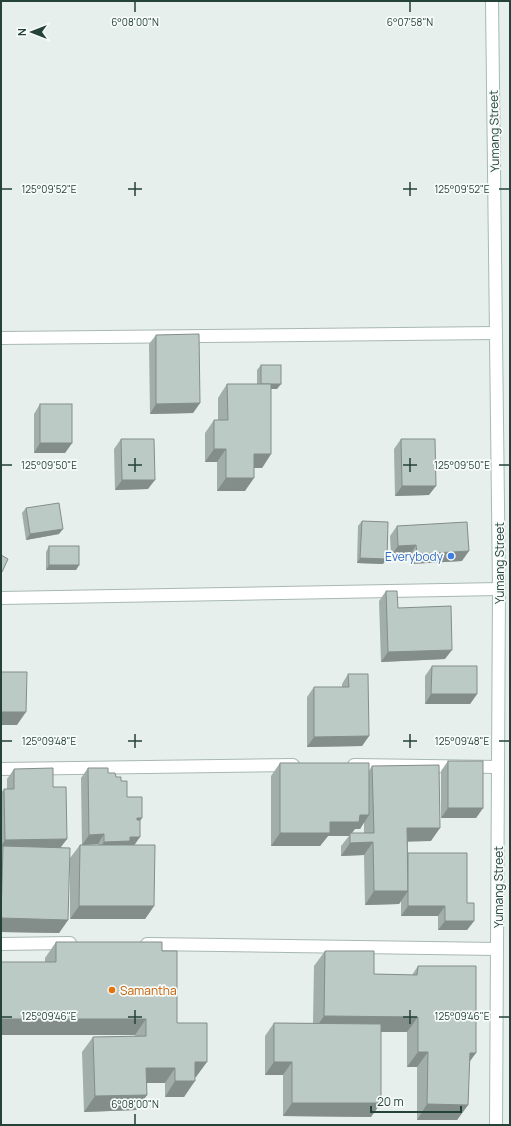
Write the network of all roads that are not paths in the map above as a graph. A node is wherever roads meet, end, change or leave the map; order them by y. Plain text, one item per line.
1 (492, 1) edge
2 (496, 333) junction
3 (1, 338) edge
4 (499, 589) junction
5 (1, 598) edge
6 (305, 765) edge
7 (344, 765) edge
8 (498, 767) junction
9 (1, 768) edge
10 (80, 943) edge
11 (1, 944) edge
12 (133, 944) edge
13 (498, 949) junction
14 (496, 1125) edge

1 - 2 street, Yumang Street
2 - 3 street
2 - 4 street, Yumang Street
4 - 5 street
4 - 8 street, Yumang Street
6 - 9 street
7 - 8 street
8 - 13 street, Yumang Street
10 - 11 street
12 - 13 street
13 - 14 street, Yumang Street

